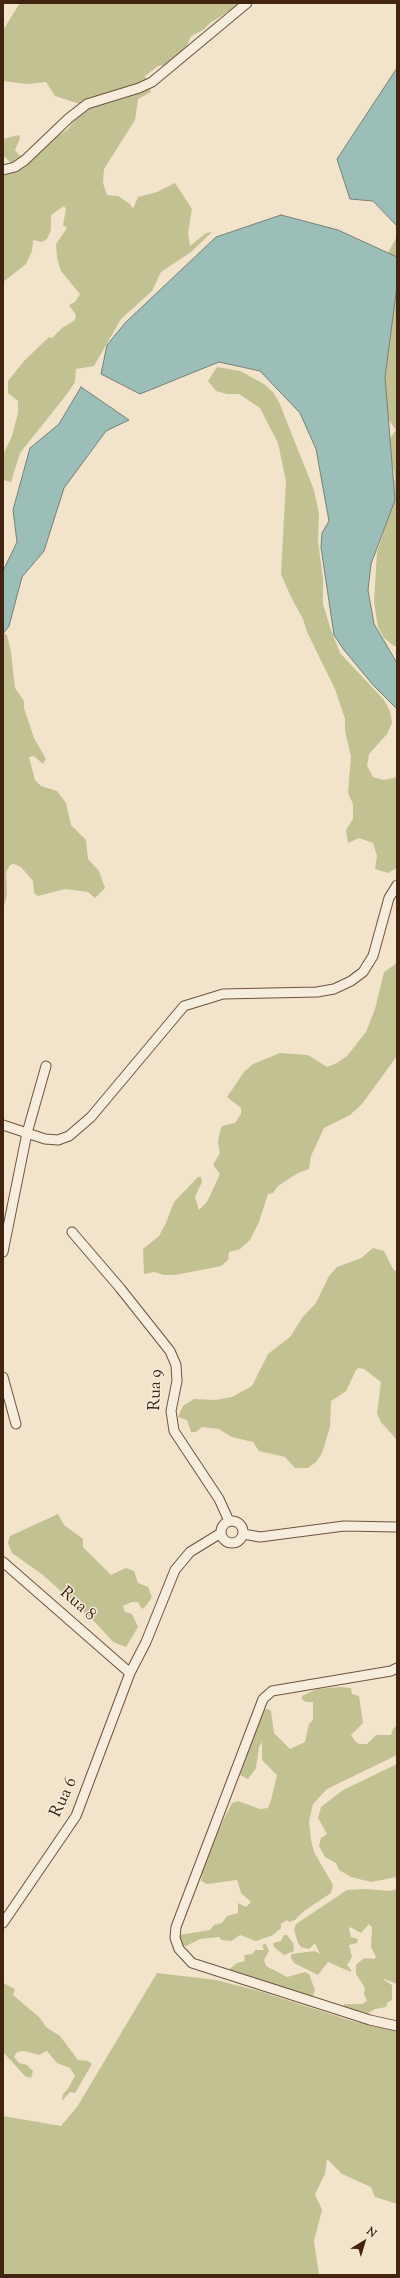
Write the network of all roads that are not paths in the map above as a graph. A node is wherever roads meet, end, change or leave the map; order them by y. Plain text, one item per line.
1 (247, 3) edge
2 (3, 170) edge
3 (397, 885) edge
4 (46, 1066) dead end
5 (3, 1125) edge
6 (27, 1133) junction
7 (72, 1232) dead end
8 (3, 1252) edge
9 (3, 1377) edge
10 (16, 1424) dead end
11 (229, 1521) junction
12 (397, 1527) edge
13 (221, 1534) junction
14 (243, 1534) junction
15 (3, 1562) edge
16 (397, 1668) edge
17 (130, 1673) junction
18 (3, 1923) edge
19 (397, 2026) edge

1 - 2 street
3 - 6 street
4 - 6 street
5 - 6 street
6 - 8 street
7 - 11 street, Rua 9
9 - 10 street
11 - 13 street
11 - 14 street
12 - 14 street
13 - 14 street
13 - 17 street, Rua 6
15 - 17 street, Rua 8
16 - 19 street
17 - 18 street, Rua 6

